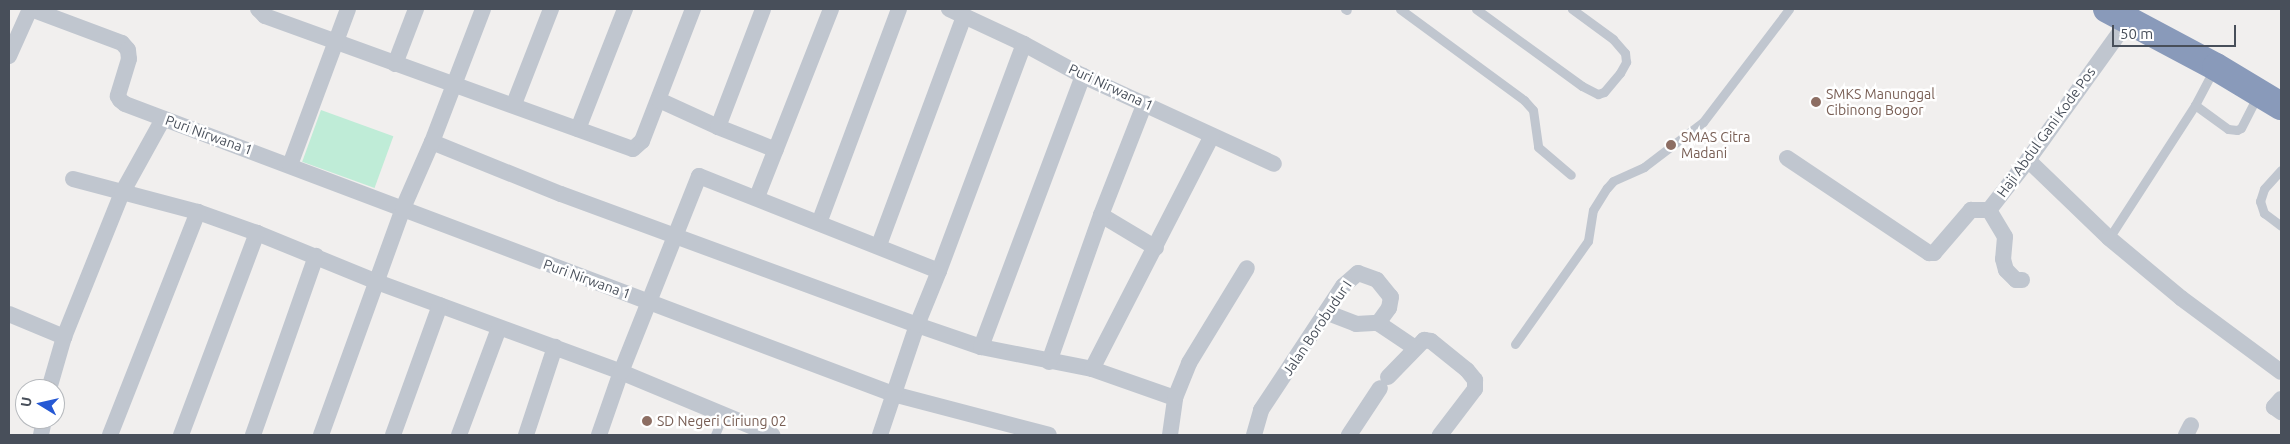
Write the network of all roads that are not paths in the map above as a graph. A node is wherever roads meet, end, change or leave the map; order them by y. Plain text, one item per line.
1 (30, 9) edge
2 (258, 9) edge
3 (348, 9) edge
4 (416, 9) edge
5 (483, 9) edge
6 (551, 9) edge
7 (625, 9) edge
8 (693, 9) edge
9 (763, 9) edge
10 (831, 9) edge
11 (899, 9) edge
12 (949, 9) edge
13 (1400, 9) edge
14 (1476, 9) edge
15 (1572, 9) edge
16 (1789, 9) edge
17 (2127, 13) edge
18 (964, 17) junction
19 (336, 42) junction
20 (1024, 44) junction
21 (9, 56) edge
22 (395, 64) junction
23 (2216, 67) junction
24 (1083, 76) junction
25 (455, 84) junction
26 (2274, 95) edge
27 (659, 100) junction
28 (1145, 103) junction
29 (514, 104) junction
30 (2195, 105) junction
31 (163, 119) junction
32 (718, 127) junction
33 (578, 129) junction
34 (1212, 136) junction
35 (432, 142) junction
36 (776, 150) junction
37 (1787, 158) dead end
38 (2028, 160) junction
39 (1274, 164) dead end
40 (290, 165) junction
41 (2281, 170) edge
42 (1571, 175) dead end
43 (74, 179) dead end
44 (122, 193) junction
45 (757, 197) junction
46 (403, 208) junction
47 (1989, 210) junction
48 (198, 212) junction
49 (1101, 215) junction
50 (819, 223) junction
51 (2281, 226) edge
52 (257, 233) junction
53 (676, 235) junction
54 (2109, 238) junction
55 (879, 245) junction
56 (1156, 248) junction
57 (316, 256) junction
58 (1247, 268) dead end
59 (940, 271) junction
60 (2022, 280) dead end
61 (377, 282) junction
62 (650, 302) junction
63 (440, 304) junction
64 (1328, 313) junction
65 (9, 314) edge
66 (1378, 323) junction
67 (917, 326) junction
68 (500, 328) junction
69 (64, 337) junction
70 (1515, 344) dead end
71 (981, 347) junction
72 (555, 348) junction
73 (1414, 348) junction
74 (1049, 362) junction
75 (1092, 369) junction
76 (621, 372) junction
77 (2281, 372) edge
78 (52, 379) edge
79 (893, 394) junction
80 (1175, 398) junction
81 (2281, 399) edge
82 (2281, 412) edge
83 (723, 415) junction
84 (110, 435) edge
85 (181, 435) edge
86 (252, 435) edge
87 (321, 435) edge
88 (393, 435) edge
89 (459, 435) edge
90 (526, 435) edge
91 (598, 435) edge
92 (715, 435) edge
93 (772, 435) edge
94 (880, 435) edge
95 (1049, 435) edge
96 (1170, 435) edge
97 (1254, 435) edge
98 (1349, 435) edge
99 (1440, 435) edge

1 - 21 street
1 - 31 street, Puri Nirwana 1
2 - 19 street
3 - 19 street
4 - 22 street
5 - 25 street
6 - 29 street
7 - 33 street
8 - 27 street
9 - 32 street
10 - 36 street
11 - 50 street
12 - 18 street, Puri Nirwana 1
13 - 42 lane
14 - 15 lane
16 - 70 lane
17 - 23 highway
17 - 26 highway
17 - 38 street, Haji Abdul Gani Kode Pos
18 - 20 street, Puri Nirwana 1
18 - 55 street
19 - 22 street
19 - 40 street
20 - 24 street, Puri Nirwana 1
20 - 59 street
22 - 25 street
23 - 26 highway
23 - 30 lane
24 - 28 street, Puri Nirwana 1
24 - 71 street
25 - 29 street
25 - 35 street
26 - 30 lane
27 - 32 street
27 - 33 street
28 - 34 street, Puri Nirwana 1
28 - 49 street
29 - 33 street
30 - 54 lane
31 - 40 street, Puri Nirwana 1
31 - 44 street
32 - 36 street
34 - 39 street, Puri Nirwana 1
34 - 56 street
35 - 46 street
35 - 53 street
36 - 45 street
37 - 47 street, Haji Abdul Gani Kode Pos
38 - 47 street, Haji Abdul Gani Kode Pos
38 - 54 street
40 - 46 street, Puri Nirwana 1
41 - 51 lane
43 - 44 street
44 - 48 street
44 - 69 street
45 - 50 street
45 - 53 street
46 - 61 street
46 - 62 street, Puri Nirwana 1
47 - 60 street
48 - 52 street
48 - 84 street
49 - 56 street
49 - 74 street
50 - 55 street
52 - 57 street
52 - 85 street
53 - 62 street
53 - 67 street
54 - 77 street
55 - 59 street
56 - 75 street
57 - 61 street
57 - 86 street
58 - 80 street
59 - 67 street
61 - 63 street
61 - 87 street
62 - 76 street
62 - 79 street, Puri Nirwana 1
63 - 68 street
63 - 88 street
64 - 66 street
64 - 66 street, Jalan Borobudur I
64 - 97 street, Jalan Borobudur I
65 - 69 street
66 - 73 street
67 - 71 street
67 - 79 street
68 - 72 street
68 - 89 street
69 - 78 street
71 - 74 street
72 - 76 street
72 - 90 street
73 - 98 street
73 - 99 street
74 - 75 street
75 - 80 street
76 - 83 street
76 - 91 street
79 - 94 street
79 - 95 street, Puri Nirwana 1
80 - 96 street
81 - 82 street
83 - 92 lane
83 - 93 street

